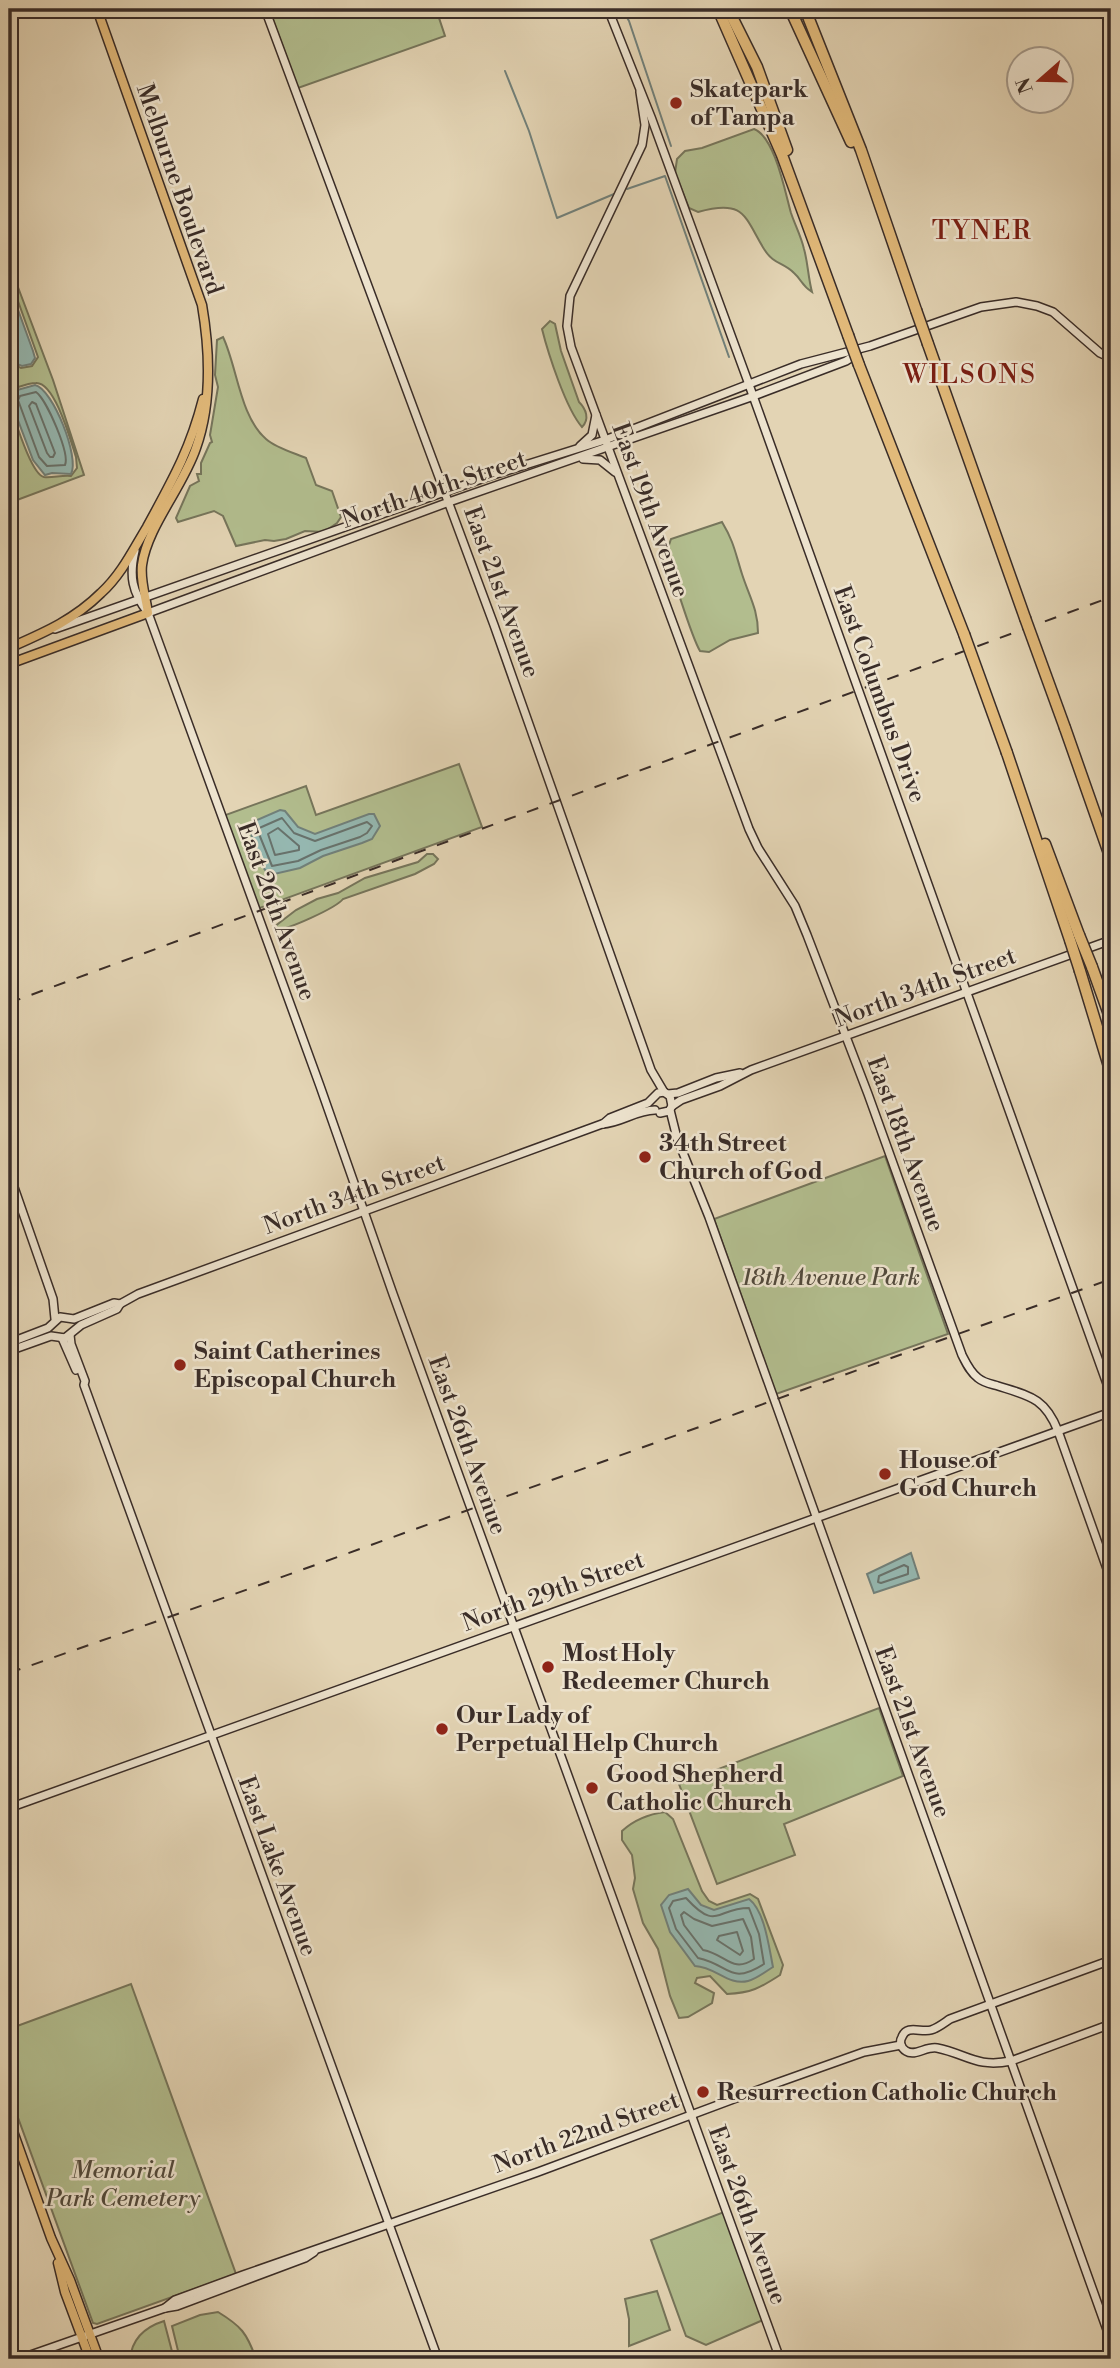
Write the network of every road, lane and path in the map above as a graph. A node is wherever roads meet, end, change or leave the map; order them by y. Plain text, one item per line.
1 (97, 9) edge
2 (264, 9) edge
3 (608, 9) edge
4 (718, 9) edge
5 (728, 9) edge
6 (790, 9) edge
7 (804, 9) edge
8 (640, 92) junction
9 (644, 137) junction
10 (659, 139) junction
11 (882, 213) junction
12 (810, 228) junction
13 (870, 346) junction
14 (1111, 358) edge
15 (748, 385) junction
16 (206, 386) junction
17 (751, 397) junction
18 (596, 414) junction
19 (607, 444) junction
20 (575, 449) junction
21 (579, 458) junction
22 (617, 474) junction
23 (444, 493) junction
24 (449, 502) junction
25 (368, 520) junction
26 (372, 531) junction
27 (137, 543) junction
28 (141, 597) junction
29 (148, 613) junction
30 (48, 632) junction
31 (9, 648) edge
32 (9, 664) edge
33 (1096, 816) junction
34 (1111, 852) edge
35 (1111, 859) edge
36 (807, 934) joint
37 (1075, 938) junction
38 (1111, 940) edge
39 (968, 992) junction
40 (1111, 1020) edge
41 (845, 1035) junction
42 (751, 1070) junction
43 (1111, 1073) edge
44 (660, 1095) junction
45 (671, 1108) junction
46 (657, 1112) junction
47 (602, 1124) junction
48 (677, 1138) junction
49 (9, 1173) edge
50 (364, 1211) junction
51 (53, 1299) junction
52 (120, 1304) junction
53 (68, 1318) junction
54 (53, 1323) junction
55 (72, 1332) junction
56 (58, 1337) junction
57 (9, 1343) edge
58 (9, 1351) edge
59 (84, 1385) junction
60 (1111, 1395) edge
61 (1111, 1412) edge
62 (1058, 1431) junction
63 (816, 1520) junction
64 (1111, 1580) edge
65 (514, 1626) junction
66 (210, 1735) junction
67 (9, 1808) edge
68 (1111, 1960) edge
69 (990, 2004) junction
70 (1111, 2024) edge
71 (923, 2040) junction
72 (901, 2042) junction
73 (1011, 2061) junction
74 (691, 2114) junction
75 (9, 2120) edge
76 (390, 2225) junction
77 (86, 2337) junction
78 (1111, 2341) edge
79 (19, 2359) edge
80 (90, 2359) edge
81 (99, 2359) edge
82 (438, 2359) edge
83 (780, 2359) edge

1 - 16 main road, Melburne Boulevard
2 - 23 street, East 21st Avenue
3 - 8 street, East Columbus Drive
4 - 12 highway
5 - 12 highway
6 - 11 highway
7 - 11 highway
8 - 9 street, East 19th Avenue
8 - 10 street, East Columbus Drive
9 - 10 street
9 - 18 street, East 19th Avenue
10 - 15 street, East Columbus Drive
11 - 33 highway, bridge
12 - 37 highway, bridge
13 - 14 street, North 40th Street
13 - 15 street, North 40th Street
13 - 17 street, North 40th Street
15 - 17 street, East Columbus Drive
15 - 19 street, North 40th Street
16 - 27 main road, Melburne Boulevard
16 - 28 main road, Melburne Boulevard
17 - 19 street, North 40th Street
17 - 39 street, East Columbus Drive
18 - 19 street, East 19th Avenue
18 - 20 street
19 - 20 street, North 40th Street
19 - 21 street, North 40th Street
19 - 22 street, East 19th Avenue
20 - 23 street, North 40th Street
21 - 22 street
21 - 24 street, North 40th Street
22 - 36 street, East 19th Avenue
23 - 24 street, East 21st Avenue
23 - 25 street, North 40th Street
24 - 26 street, North 40th Street
24 - 44 street, East 21st Avenue
25 - 26 street
25 - 28 street, North 40th Street
26 - 29 street, North 40th Street
27 - 28 street
27 - 30 main road, Melburne Boulevard
28 - 29 main road, Melburne Boulevard
28 - 30 street, North 40th Street
29 - 32 main road, North 40th Street
29 - 50 street, East 26th Avenue
30 - 31 main road, North 40th Street
33 - 34 highway
33 - 35 highway
36 - 41 street, East 18th Avenue
37 - 40 highway, bridge
37 - 43 highway, bridge
38 - 39 street, North 34th Street
39 - 41 street, North 34th Street
39 - 60 street, East Columbus Drive
41 - 42 street, North 34th Street
41 - 62 street, East 18th Avenue
42 - 44 street, North 34th Street
42 - 45 street, North 34th Street
44 - 45 street, East 21st Avenue
44 - 46 street, East 21st Avenue
44 - 47 street, North 34th Street
45 - 46 street, North 34th Street
45 - 48 street, East 21st Avenue
46 - 47 street, North 34th Street
46 - 48 street, East 21st Avenue
47 - 50 street, North 34th Street
48 - 63 street, East 21st Avenue
49 - 51 street
50 - 52 street, North 34th Street
50 - 65 street, East 26th Avenue
51 - 53 street
51 - 54 street
52 - 53 street, North 34th Street
52 - 55 street, North 34th Street
53 - 54 street, North 34th Street
53 - 55 street, East Lake Avenue
54 - 56 street, East Lake Avenue
54 - 57 street
55 - 56 street, North 34th Street
55 - 59 street, East Lake Avenue
56 - 58 street
56 - 59 street, East Lake Avenue
59 - 66 street, East Lake Avenue
61 - 62 street, North 29th Street
62 - 63 street, North 29th Street
62 - 64 street
63 - 65 street, North 29th Street
63 - 69 street, East 21st Avenue
65 - 66 street, North 29th Street
65 - 74 street, East 26th Avenue
66 - 67 street, North 29th Street
66 - 76 street, East Lake Avenue
68 - 69 street
69 - 71 street
69 - 73 street, East 21st Avenue
70 - 73 street
71 - 72 street, North 22nd Street
71 - 72 street
71 - 73 street
72 - 74 street, North 22nd Street
73 - 78 street, East 21st Avenue
74 - 76 street, North 22nd Street
74 - 83 street, East 26th Avenue
75 - 77 main road
76 - 77 street, North 22nd Street
76 - 82 street, East Lake Avenue
77 - 79 street, North 22nd Street
77 - 80 main road
77 - 81 main road

